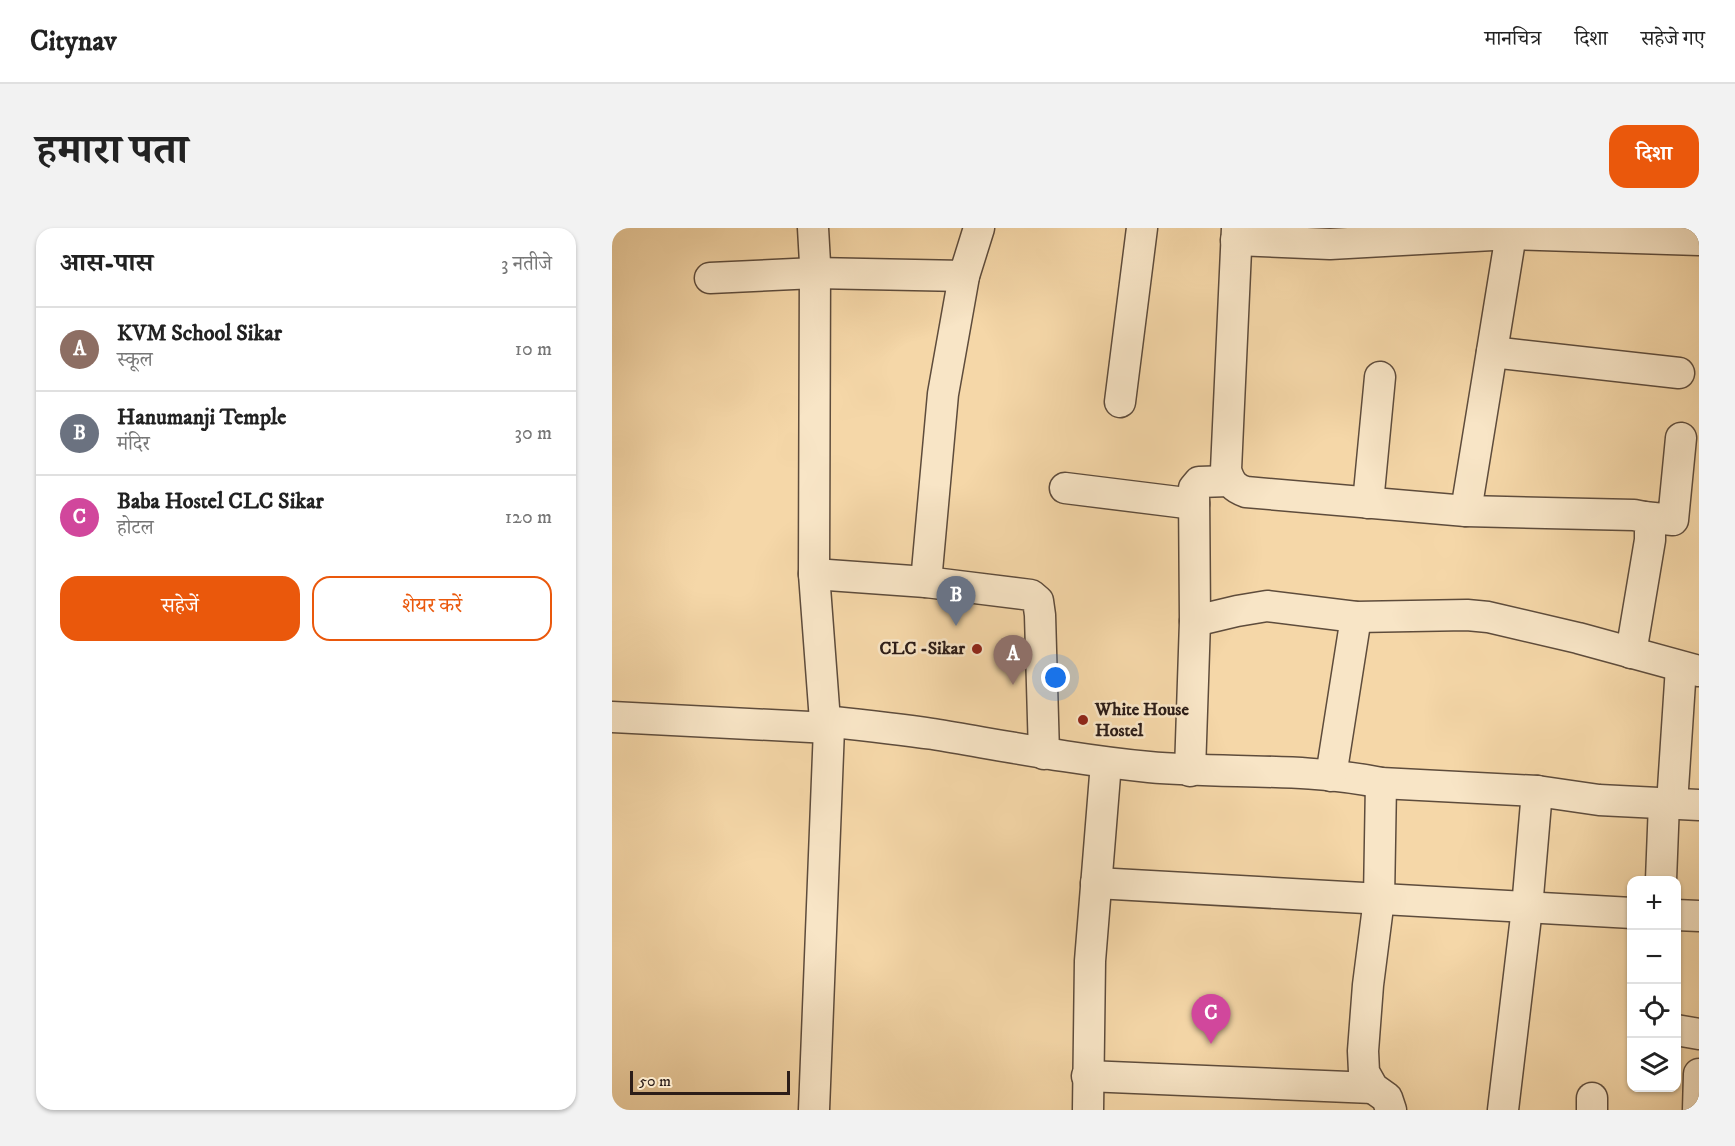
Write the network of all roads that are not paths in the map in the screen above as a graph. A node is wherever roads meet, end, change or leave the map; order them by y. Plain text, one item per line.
1 (813, 228) edge
2 (979, 228) edge
3 (1142, 228) edge
4 (1511, 231) edge
5 (1237, 234) edge
6 (1330, 236) edge
7 (1699, 240) edge
8 (815, 273) junction
9 (964, 276) junction
10 (710, 278) dead end
11 (1492, 352) junction
12 (1679, 373) dead end
13 (1380, 377) dead end
14 (1120, 402) dead end
15 (1681, 438) dead end
16 (1229, 481) junction
17 (1065, 488) dead end
18 (1368, 503) junction
19 (1194, 504) junction
20 (1466, 511) junction
21 (1644, 517) junction
22 (814, 574) junction
23 (926, 582) junction
24 (1356, 617) junction
25 (1196, 621) junction
26 (1631, 652) junction
27 (1690, 669) edge
28 (612, 717) edge
29 (827, 724) junction
30 (1044, 754) junction
31 (1106, 763) junction
32 (1190, 771) junction
33 (1331, 776) junction
34 (1381, 783) junction
35 (1537, 791) junction
36 (1678, 804) edge
37 (1662, 876) edge
38 (1096, 883) junction
39 (1379, 899) junction
40 (1527, 908) junction
41 (1627, 913) edge
42 (1681, 915) edge
43 (1699, 916) edge
44 (1681, 1031) edge
45 (1699, 1034) edge
46 (1699, 1074) edge
47 (1087, 1076) junction
48 (1253, 1097) edge
49 (1382, 1099) edge
50 (814, 1110) edge
51 (1088, 1110) edge
52 (1503, 1110) edge
53 (1698, 1110) edge

1 - 8 street
2 - 9 street
3 - 14 street
4 - 6 street
4 - 7 street
4 - 11 street
5 - 6 street
5 - 16 street
8 - 9 street
8 - 10 street
8 - 22 street
9 - 23 street
11 - 12 street
11 - 20 street
13 - 18 street
15 - 21 street
16 - 18 street
16 - 19 street
17 - 19 street
18 - 20 street
19 - 25 street
20 - 21 street
21 - 26 street
22 - 23 street
22 - 29 street
23 - 30 street
24 - 25 street
24 - 26 street
24 - 33 street
25 - 32 street
26 - 27 street
27 - 36 street
28 - 29 street
29 - 30 street
29 - 50 street
30 - 31 street
31 - 32 street
31 - 38 street
32 - 33 street
33 - 34 street
34 - 35 street
34 - 39 street
35 - 36 street
35 - 40 street
36 - 37 street
38 - 39 street
38 - 47 street
39 - 40 street
39 - 49 street
40 - 41 street
40 - 52 street
42 - 43 street
44 - 45 street
46 - 53 street
47 - 48 street
47 - 51 street
48 - 49 street

